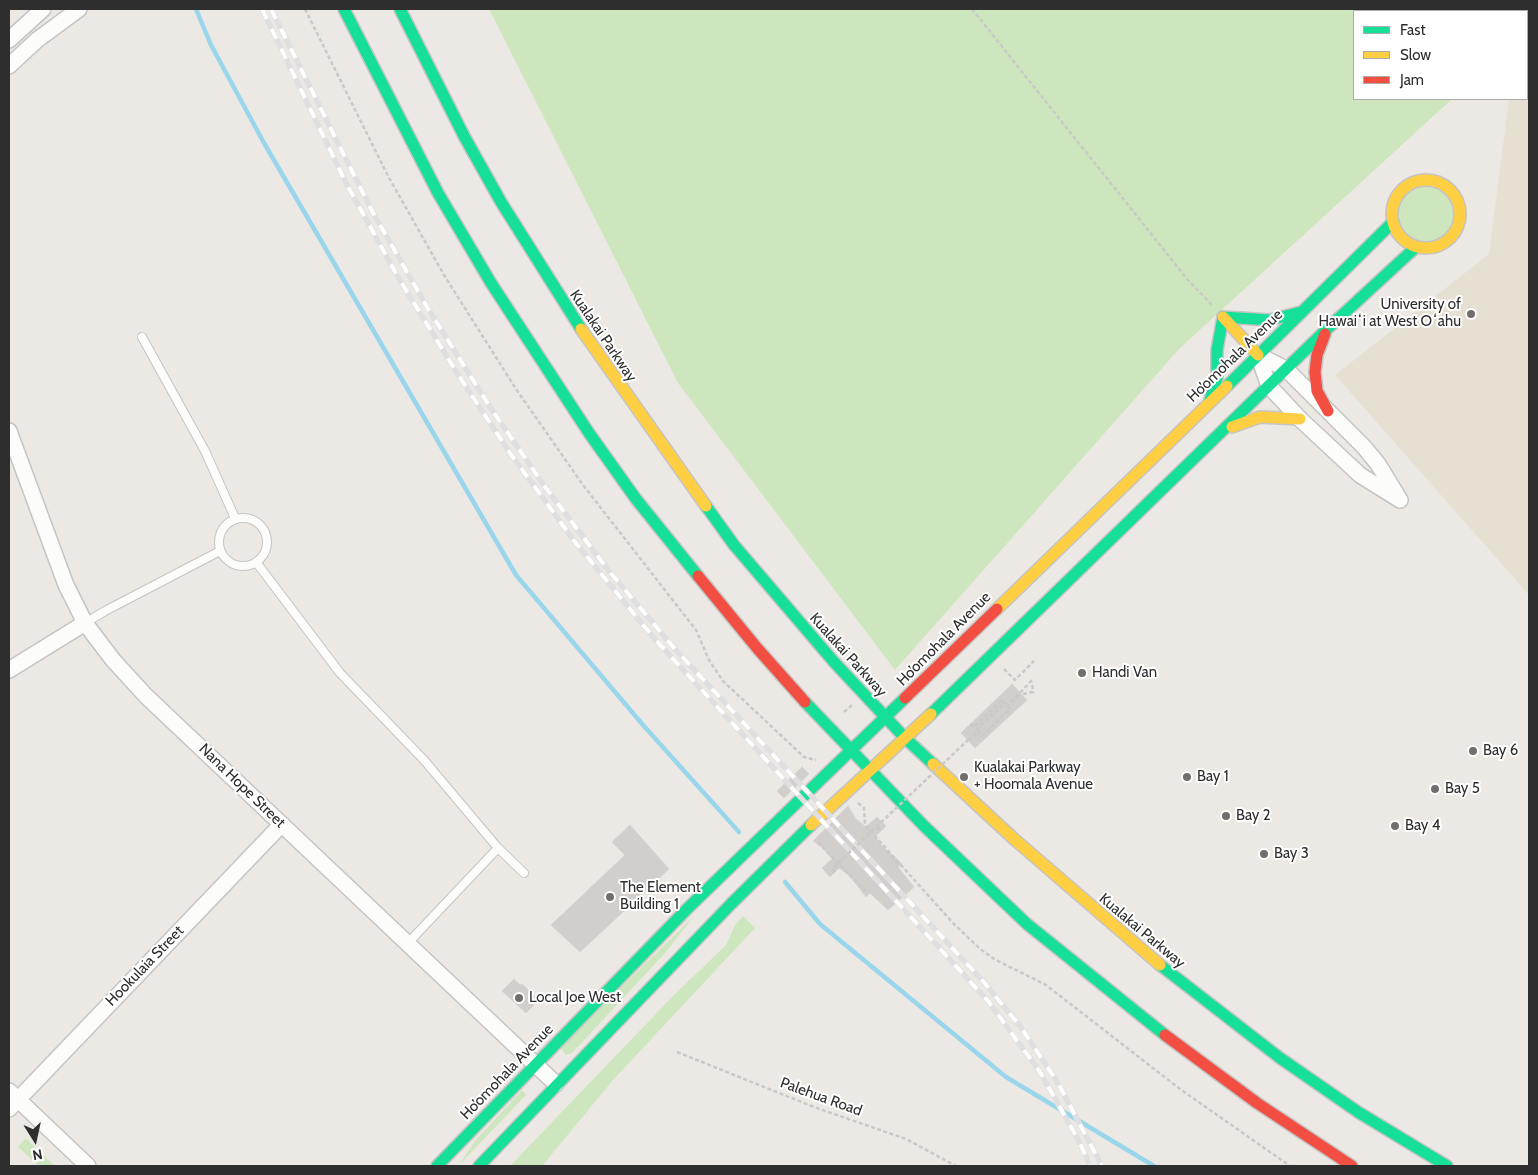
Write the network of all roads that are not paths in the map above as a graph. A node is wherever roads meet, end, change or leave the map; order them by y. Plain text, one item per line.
1 (43, 9) edge
2 (79, 9) edge
3 (344, 9) edge
4 (400, 9) edge
5 (9, 40) edge
6 (9, 66) edge
7 (1393, 222) junction
8 (1416, 247) junction
9 (1304, 311) junction
10 (1223, 317) junction
11 (1327, 329) junction
12 (142, 336) dead end
13 (1258, 354) junction
14 (1286, 369) junction
15 (1269, 386) junction
16 (1207, 405) junction
17 (1328, 411) junction
18 (1300, 419) junction
19 (9, 431) edge
20 (1221, 433) junction
21 (235, 518) junction
22 (220, 551) junction
23 (256, 562) junction
24 (85, 624) junction
25 (9, 670) edge
26 (885, 718) junction
27 (905, 738) junction
28 (851, 750) junction
29 (870, 770) junction
30 (282, 824) junction
31 (498, 848) junction
32 (524, 873) dead end
33 (408, 943) junction
34 (534, 1065) junction
35 (556, 1084) junction
36 (12, 1100) edge
37 (88, 1166) edge
38 (438, 1166) edge
39 (478, 1166) edge
40 (1352, 1166) edge
41 (1447, 1166) edge

1 - 5 street
2 - 6 street
3 - 28 main road
4 - 26 main road, Kualakai Parkway
7 - 8 main road
7 - 8 main road
7 - 9 main road, Ho’omohala Avenue
8 - 11 main road
9 - 10 main road
9 - 13 main road, Ho’omohala Avenue
10 - 13 main road
10 - 16 main road
11 - 14 main road
11 - 17 main road
12 - 21 lane
13 - 14 street
13 - 15 street
13 - 16 main road, Ho’omohala Avenue
14 - 15 main road
14 - 17 street
15 - 18 street
15 - 20 main road
16 - 26 main road, Ho’omohala Avenue
17 - 18 street
18 - 20 main road
19 - 24 street, Nana Hope Street
20 - 27 main road
21 - 22 lane
21 - 23 lane
22 - 23 lane
22 - 24 lane
23 - 31 lane
24 - 25 street
24 - 30 street, Nana Hope Street
26 - 27 main road, Kualakai Parkway
26 - 28 main road, Ho’omohala Avenue
27 - 29 main road
27 - 41 main road, Kualakai Parkway
28 - 29 main road
28 - 34 main road, Ho’omohala Avenue
29 - 35 main road
29 - 40 main road
30 - 33 street, Nana Hope Street
30 - 36 street, Hookulaia Street
31 - 32 lane
31 - 33 lane
33 - 34 street, Nana Hope Street
34 - 35 street, Nana Hope Street
34 - 38 main road, Ho’omohala Avenue
35 - 39 main road
36 - 37 street

